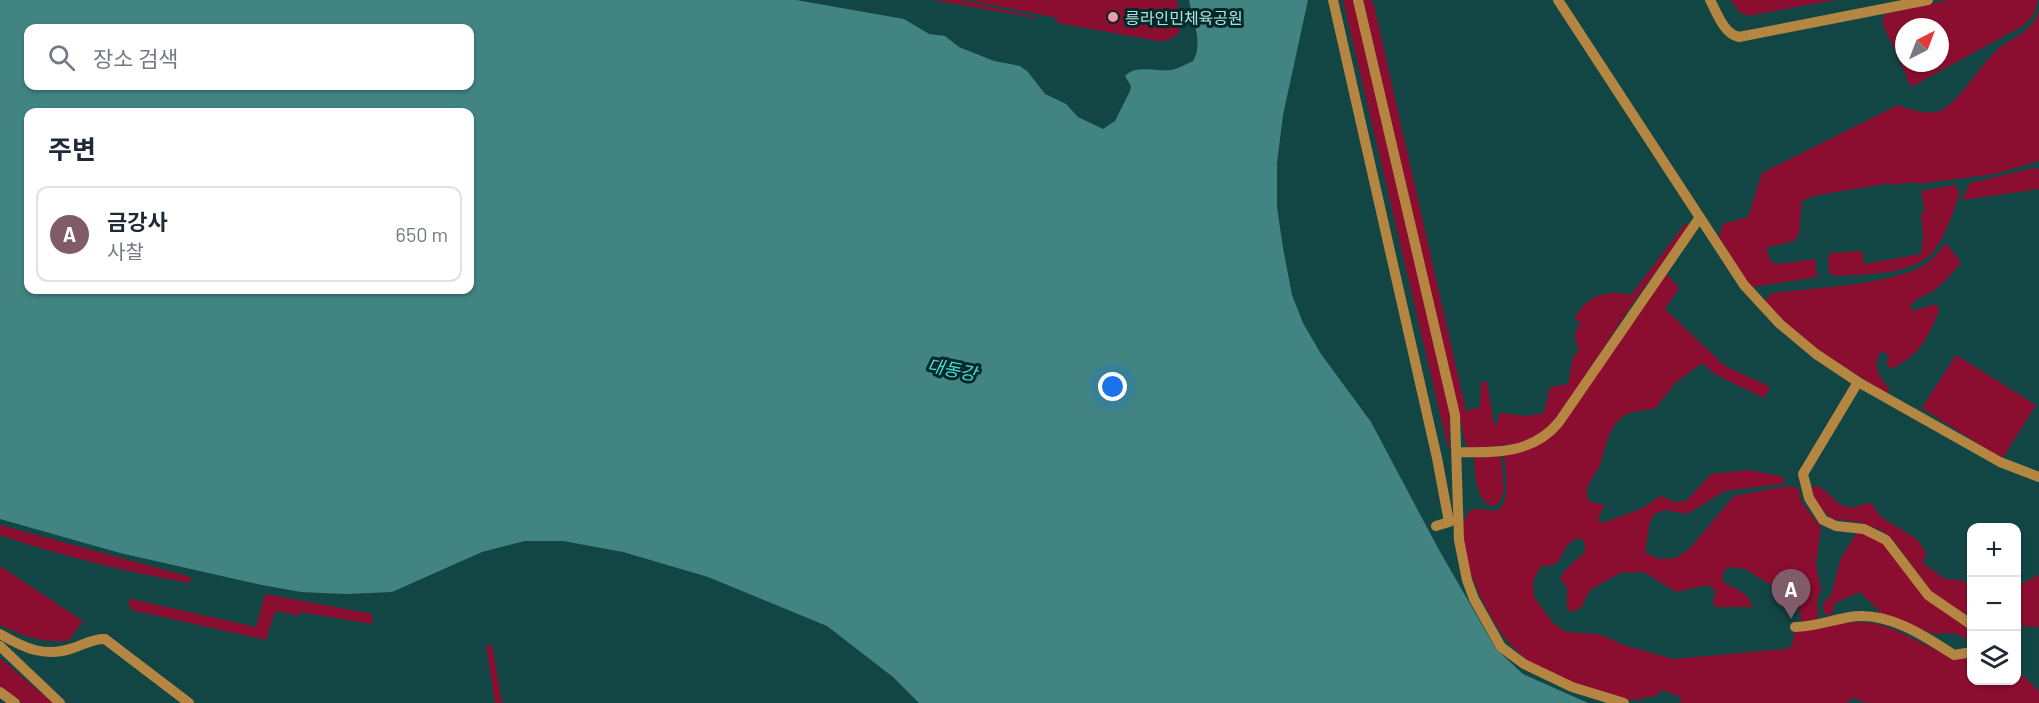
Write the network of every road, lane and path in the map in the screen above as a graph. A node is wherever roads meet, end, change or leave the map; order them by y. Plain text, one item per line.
1 (1333, 0) edge
2 (1358, 0) edge
3 (1558, 0) edge
4 (1710, 0) edge
5 (1928, 0) edge
6 (1700, 217) junction
7 (1858, 382) junction
8 (1457, 452) junction
9 (2039, 477) edge
10 (1436, 526) dead end
11 (1967, 622) edge
12 (1795, 627) dead end
13 (0, 634) edge
14 (0, 646) edge
15 (1967, 653) edge
16 (0, 692) edge
17 (15, 703) edge
18 (60, 703) edge
19 (189, 703) edge
20 (1624, 703) edge

1 - 10 street
2 - 8 street
3 - 6 street
4 - 5 street
6 - 7 street
6 - 8 street
7 - 9 street
7 - 11 street
8 - 20 street
12 - 15 street
13 - 19 street
14 - 18 street
16 - 17 street

